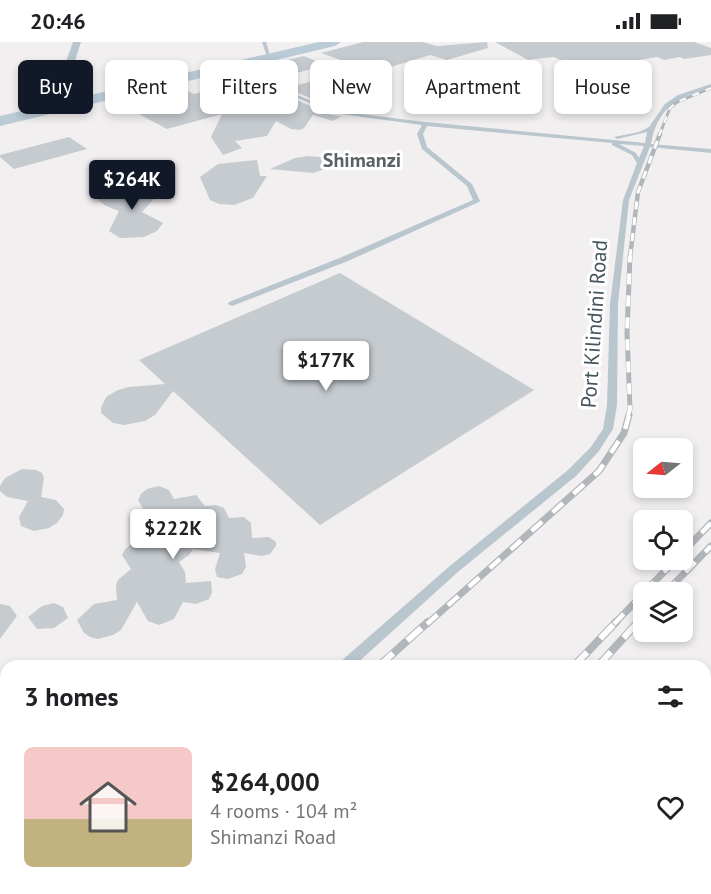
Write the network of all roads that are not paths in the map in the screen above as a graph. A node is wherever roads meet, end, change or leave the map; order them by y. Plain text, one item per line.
1 (76, 42) edge
2 (264, 42) edge
3 (334, 42) edge
4 (268, 57) junction
5 (70, 60) edge
6 (256, 60) edge
7 (200, 74) edge
8 (711, 85) edge
9 (298, 96) edge
10 (93, 99) edge
11 (29, 114) edge
12 (0, 121) edge
13 (425, 124) junction
14 (651, 128) junction
15 (596, 139) junction
16 (648, 144) junction
17 (711, 151) edge
18 (639, 162) junction
19 (232, 304) dead end
20 (352, 660) edge

1 - 5 street
2 - 4 lane
3 - 4 main road
4 - 6 main road
7 - 10 main road
8 - 14 lane, Port Kilindini Road
9 - 13 lane
11 - 12 main road
13 - 15 lane
13 - 19 lane
14 - 15 lane
14 - 16 lane, Port Kilindini Road
15 - 16 lane
15 - 18 lane
16 - 17 lane
16 - 18 lane, Port Kilindini Road
18 - 20 lane, Port Kilindini Road

